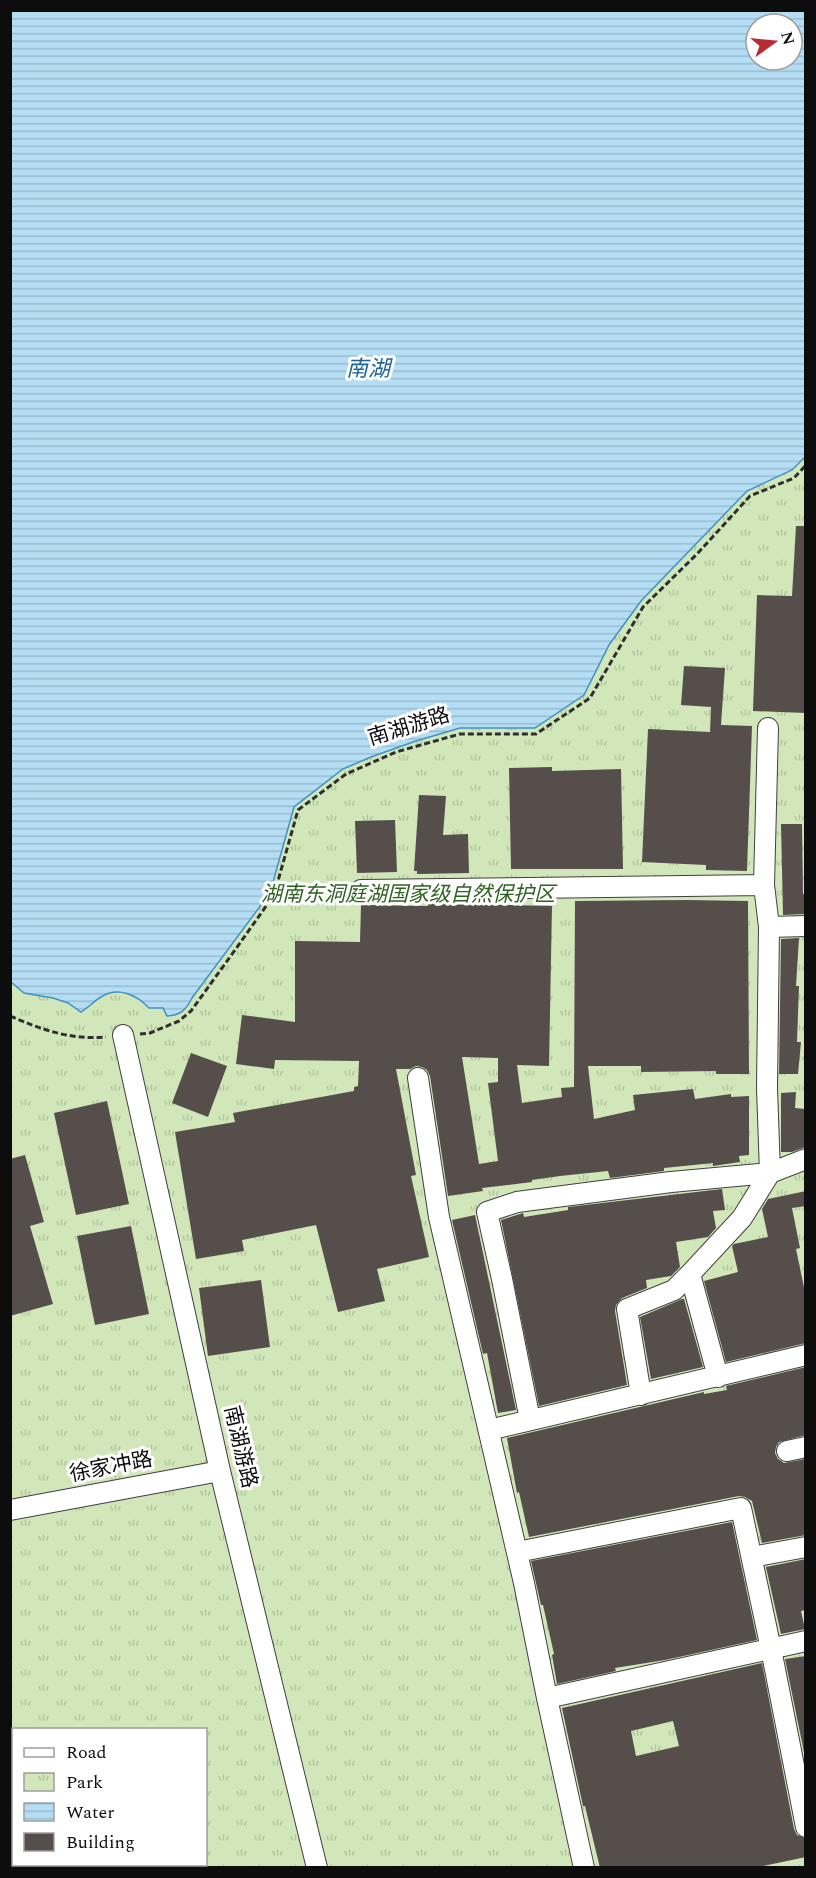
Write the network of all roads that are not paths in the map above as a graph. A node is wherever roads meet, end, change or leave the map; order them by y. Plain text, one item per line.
1 (768, 728) dead end
2 (764, 885) junction
3 (361, 890) dead end
4 (806, 926) edge
5 (770, 927) junction
6 (123, 1035) road end
7 (418, 1078) dead end
8 (806, 1159) edge
9 (770, 1173) junction
10 (690, 1274) junction
11 (806, 1355) edge
12 (718, 1377) junction
13 (641, 1395) junction
14 (530, 1420) junction
15 (489, 1430) junction
16 (220, 1471) junction
17 (10, 1510) edge
18 (806, 1547) edge
19 (517, 1552) junction
20 (752, 1557) junction
21 (806, 1641) edge
22 (771, 1649) junction
23 (547, 1698) junction
24 (806, 1827) edge
25 (317, 1868) edge
26 (584, 1868) edge

1 - 2 street
2 - 3 street
2 - 5 street
4 - 5 street
5 - 9 street
6 - 16 street, 南湖游路
7 - 15 street
8 - 9 street
9 - 10 street
9 - 14 street
10 - 12 street
10 - 13 street
11 - 12 street
12 - 13 street
13 - 14 street
14 - 15 street
15 - 19 street
16 - 17 street, 徐家冲路
16 - 25 street, 南湖游路
18 - 20 street
19 - 20 street
19 - 23 street
20 - 22 street
21 - 22 street
22 - 23 street
22 - 24 street
23 - 26 street

